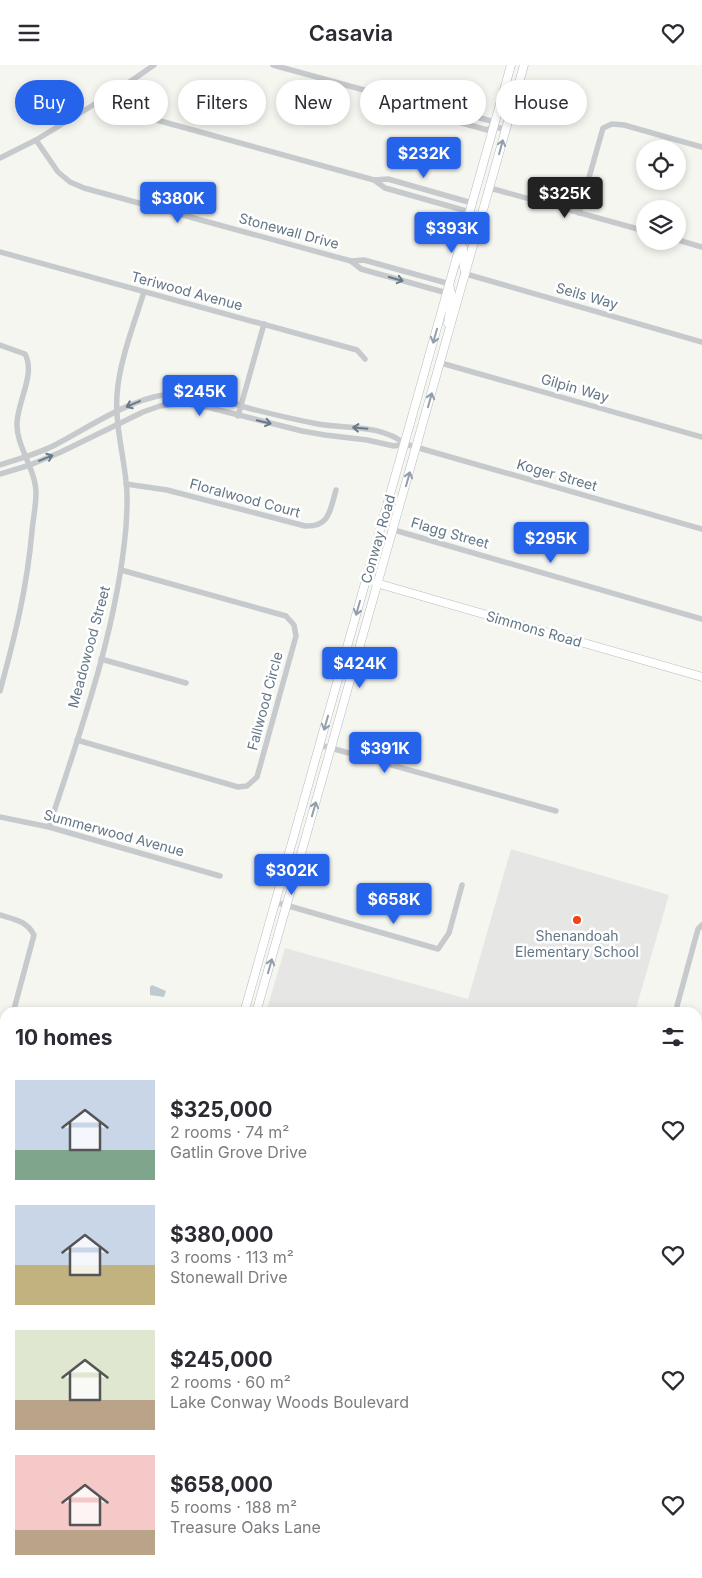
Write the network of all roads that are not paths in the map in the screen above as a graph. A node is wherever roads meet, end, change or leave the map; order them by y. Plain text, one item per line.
1 (154, 65) edge
2 (273, 65) edge
3 (511, 65) edge
4 (523, 65) edge
5 (132, 80) edge
6 (360, 89) edge
7 (94, 105) edge
8 (486, 120) edge
9 (168, 123) edge
10 (471, 125) edge
11 (494, 127) junction
12 (506, 130) junction
13 (36, 140) junction
14 (702, 147) edge
15 (486, 154) junction
16 (0, 158) edge
17 (374, 180) junction
18 (490, 188) junction
19 (472, 203) junction
20 (470, 212) junction
21 (579, 213) junction
22 (636, 229) edge
23 (464, 231) junction
24 (686, 242) edge
25 (702, 247) edge
26 (0, 252) edge
27 (351, 261) junction
28 (466, 274) junction
29 (450, 284) junction
30 (144, 292) junction
31 (447, 293) junction
32 (264, 325) junction
33 (449, 333) junction
34 (702, 342) edge
35 (0, 345) edge
36 (365, 359) dead end
37 (440, 363) junction
38 (242, 406) junction
39 (117, 411) junction
40 (238, 416) junction
41 (118, 423) junction
42 (702, 437) edge
43 (405, 444) junction
44 (417, 447) junction
45 (27, 457) junction
46 (0, 465) edge
47 (30, 465) junction
48 (0, 474) edge
49 (126, 484) junction
50 (336, 490) dead end
51 (394, 529) junction
52 (702, 529) edge
53 (121, 570) junction
54 (366, 580) junction
55 (378, 583) junction
56 (702, 619) edge
57 (101, 659) junction
58 (702, 677) edge
59 (186, 683) dead end
60 (0, 691) edge
61 (77, 740) junction
62 (320, 745) junction
63 (332, 748) junction
64 (556, 811) dead end
65 (0, 817) edge
66 (49, 827) junction
67 (220, 876) dead end
68 (462, 885) dead end
69 (275, 902) junction
70 (287, 905) junction
71 (0, 915) edge
72 (702, 925) edge
73 (15, 1007) edge
74 (247, 1007) edge
75 (258, 1007) edge
76 (677, 1007) edge

1 - 5 street
2 - 6 street
3 - 11 main road, Conway Road
4 - 12 main road, Conway Road
7 - 13 street
8 - 11 street
9 - 17 street
10 - 11 street
11 - 12 street
11 - 15 main road, Conway Road
18 -> 12 main road, Conway Road
13 - 16 street
13 - 27 street, Stonewall Drive
14 - 21 street
15 - 18 main road
15 - 19 main road, Conway Road
17 - 19 street
17 - 20 street
18 - 21 street
18 - 28 main road, Conway Road
19 - 20 main road, Conway Road
20 - 23 main road, Conway Road
21 - 22 street
23 - 28 main road
23 - 29 main road, Conway Road
24 - 25 street
26 - 30 street, Teriwood Avenue
27 - 29 street, Stonewall Drive
27 -> 31 street, Stonewall Drive
28 - 33 main road, Conway Road
28 - 34 street, Seils Way
29 - 31 main road, Conway Road
29 - 33 main road
30 - 32 street, Teriwood Avenue
30 - 39 street, Meadowood Street
31 -> 43 main road, Conway Road
32 - 36 street, Teriwood Avenue
32 - 38 street
33 - 37 main road, Conway Road
35 - 45 street
37 - 42 street, Gilpin Way
44 -> 37 main road, Conway Road
38 -> 39 street
38 - 40 street
43 -> 38 street
39 - 41 street, Meadowood Street
39 - 45 street
40 - 41 street
40 -> 43 street
47 -> 41 street
41 - 49 street, Meadowood Street
43 - 44 street, Koger Street
43 - 54 main road, Conway Road
51 -> 44 main road, Conway Road
44 - 52 street, Koger Street
45 - 46 street
45 - 47 street
47 - 48 street
47 - 60 street
49 - 50 street, Floralwood Court
49 - 53 street, Meadowood Street
51 - 55 main road, Conway Road
51 - 56 street, Flagg Street
53 - 57 street, Meadowood Street
53 - 61 street, Fallwood Circle
54 - 55 main road, Simmons Road
54 -> 62 main road, Conway Road
55 - 58 main road, Simmons Road
55 - 63 main road, Conway Road
57 - 59 street
57 - 61 street, Meadowood Street
61 - 66 street, Meadowood Street
62 - 63 street
62 - 69 main road, Conway Road
63 - 64 street
70 -> 63 main road, Conway Road
65 - 66 street, Summerwood Avenue
66 - 67 street, Summerwood Avenue
68 - 70 street
69 - 70 street
69 - 74 main road, Conway Road
75 -> 70 main road, Conway Road
71 - 73 street
72 - 76 street

